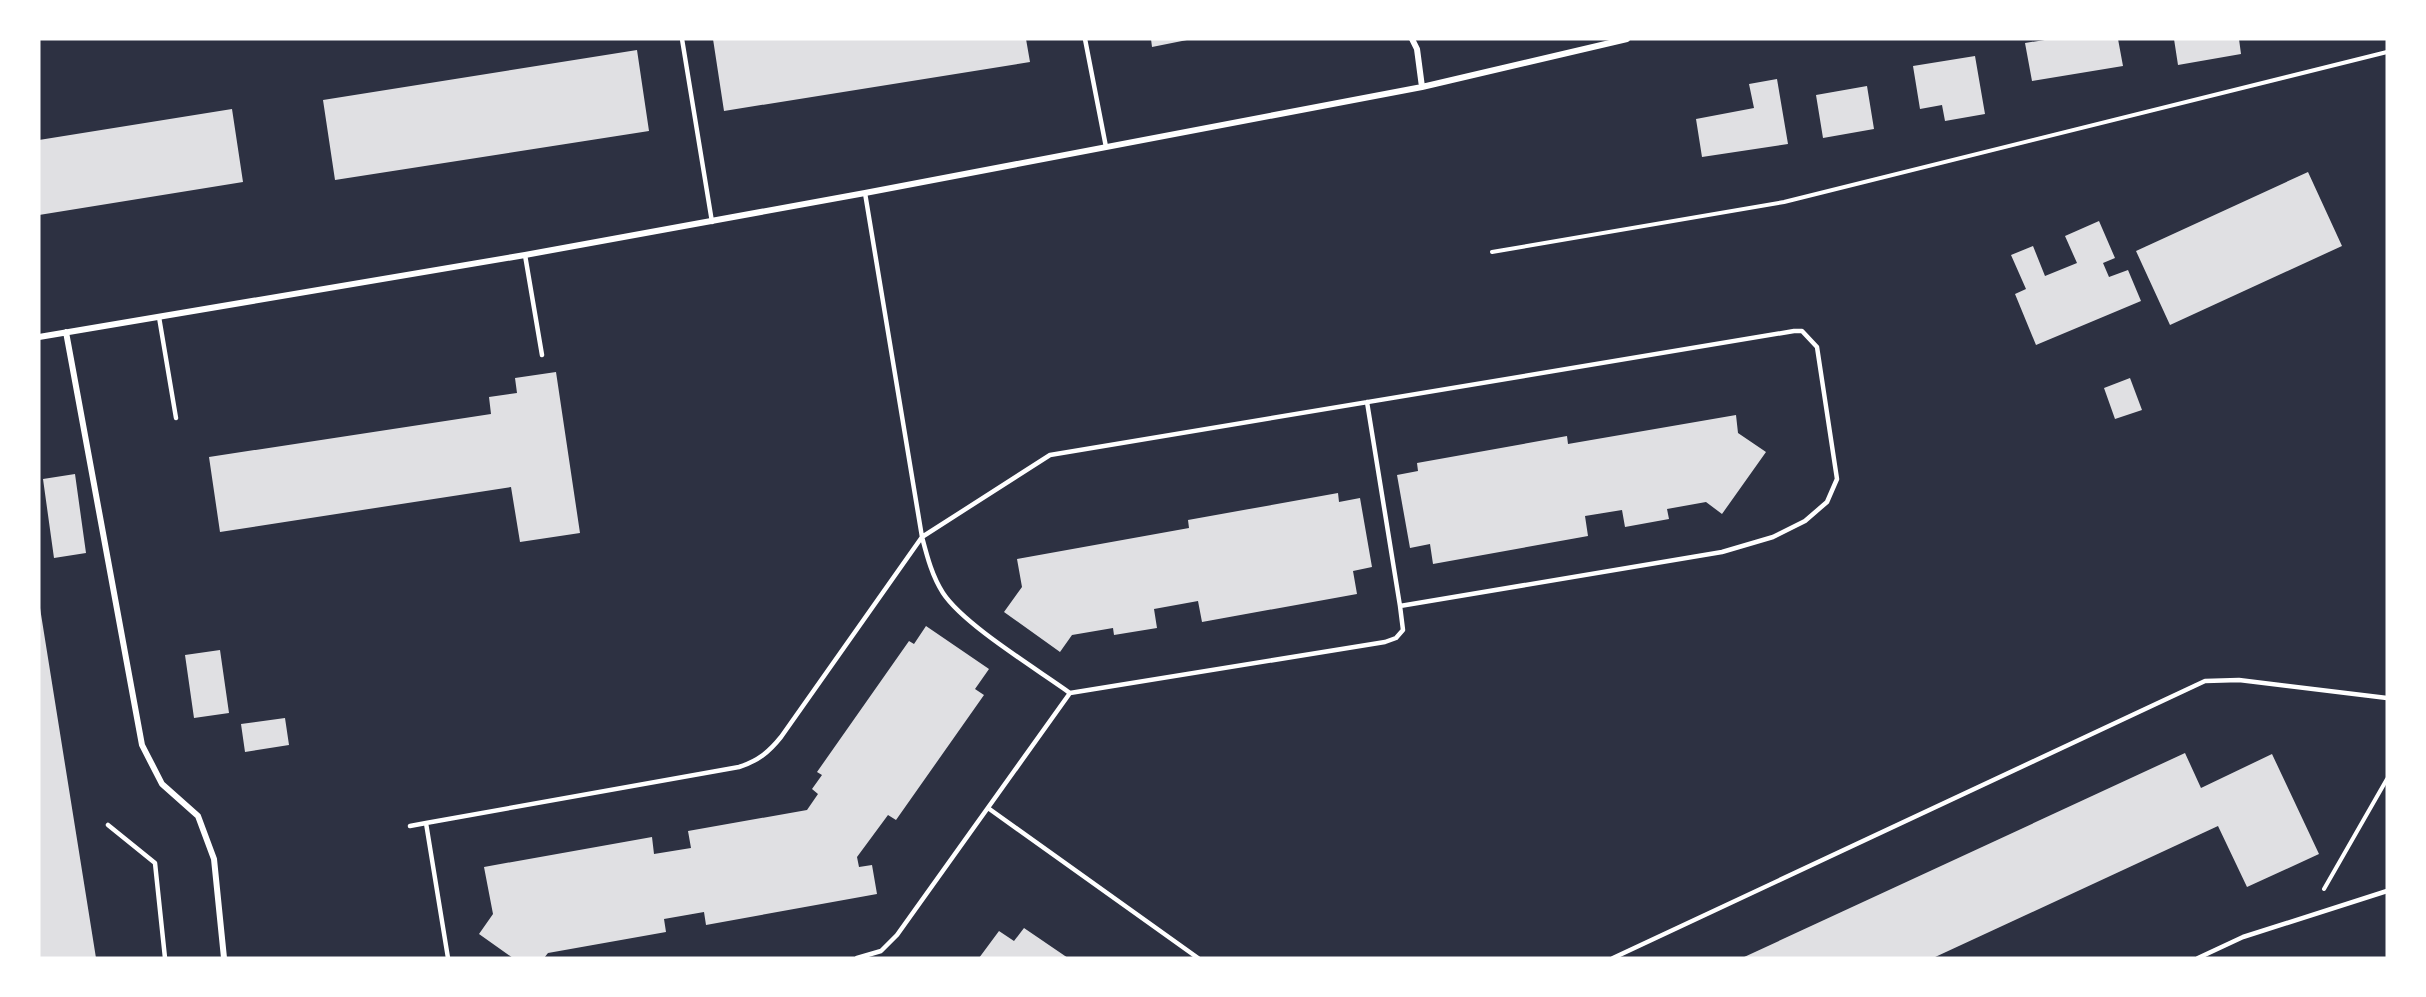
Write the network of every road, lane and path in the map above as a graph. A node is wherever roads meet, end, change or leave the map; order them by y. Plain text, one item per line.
1 (682, 39) edge
2 (1085, 39) edge
3 (1412, 39) edge
4 (1627, 39) edge
5 (2387, 52) edge
6 (1422, 87) junction
7 (1106, 147) junction
8 (865, 193) junction
9 (712, 222) junction
10 (1492, 252) dead end
11 (525, 255) junction
12 (159, 317) junction
13 (66, 332) junction
14 (39, 338) edge
15 (542, 355) dead end
16 (1366, 402) junction
17 (176, 418) dead end
18 (922, 537) junction
19 (1400, 606) junction
20 (1070, 693) junction
21 (2387, 698) edge
22 (2387, 779) edge
23 (988, 808) junction
24 (426, 823) junction
25 (108, 825) dead end
26 (410, 826) dead end
27 (2387, 891) edge
28 (2326, 910) junction
29 (165, 958) edge
30 (224, 958) edge
31 (448, 958) edge
32 (861, 958) edge
33 (1198, 958) edge
34 (1613, 958) edge
35 (2198, 958) edge

1 - 9 lane
2 - 7 lane
3 - 6 street
4 - 6 street
5 - 10 path
6 - 7 street
7 - 8 street
8 - 9 street
8 - 18 lane
9 - 11 street
11 - 12 street
11 - 15 lane
12 - 13 street
12 - 17 lane
13 - 14 street
13 - 30 street
16 - 18 lane
16 - 19 lane
16 - 19 lane
18 - 20 lane
18 - 24 lane
19 - 20 lane
20 - 23 lane
21 - 34 lane
22 - 28 path
23 - 32 lane
23 - 33 lane
24 - 26 lane
24 - 31 lane
25 - 29 lane
27 - 28 lane
28 - 35 lane

